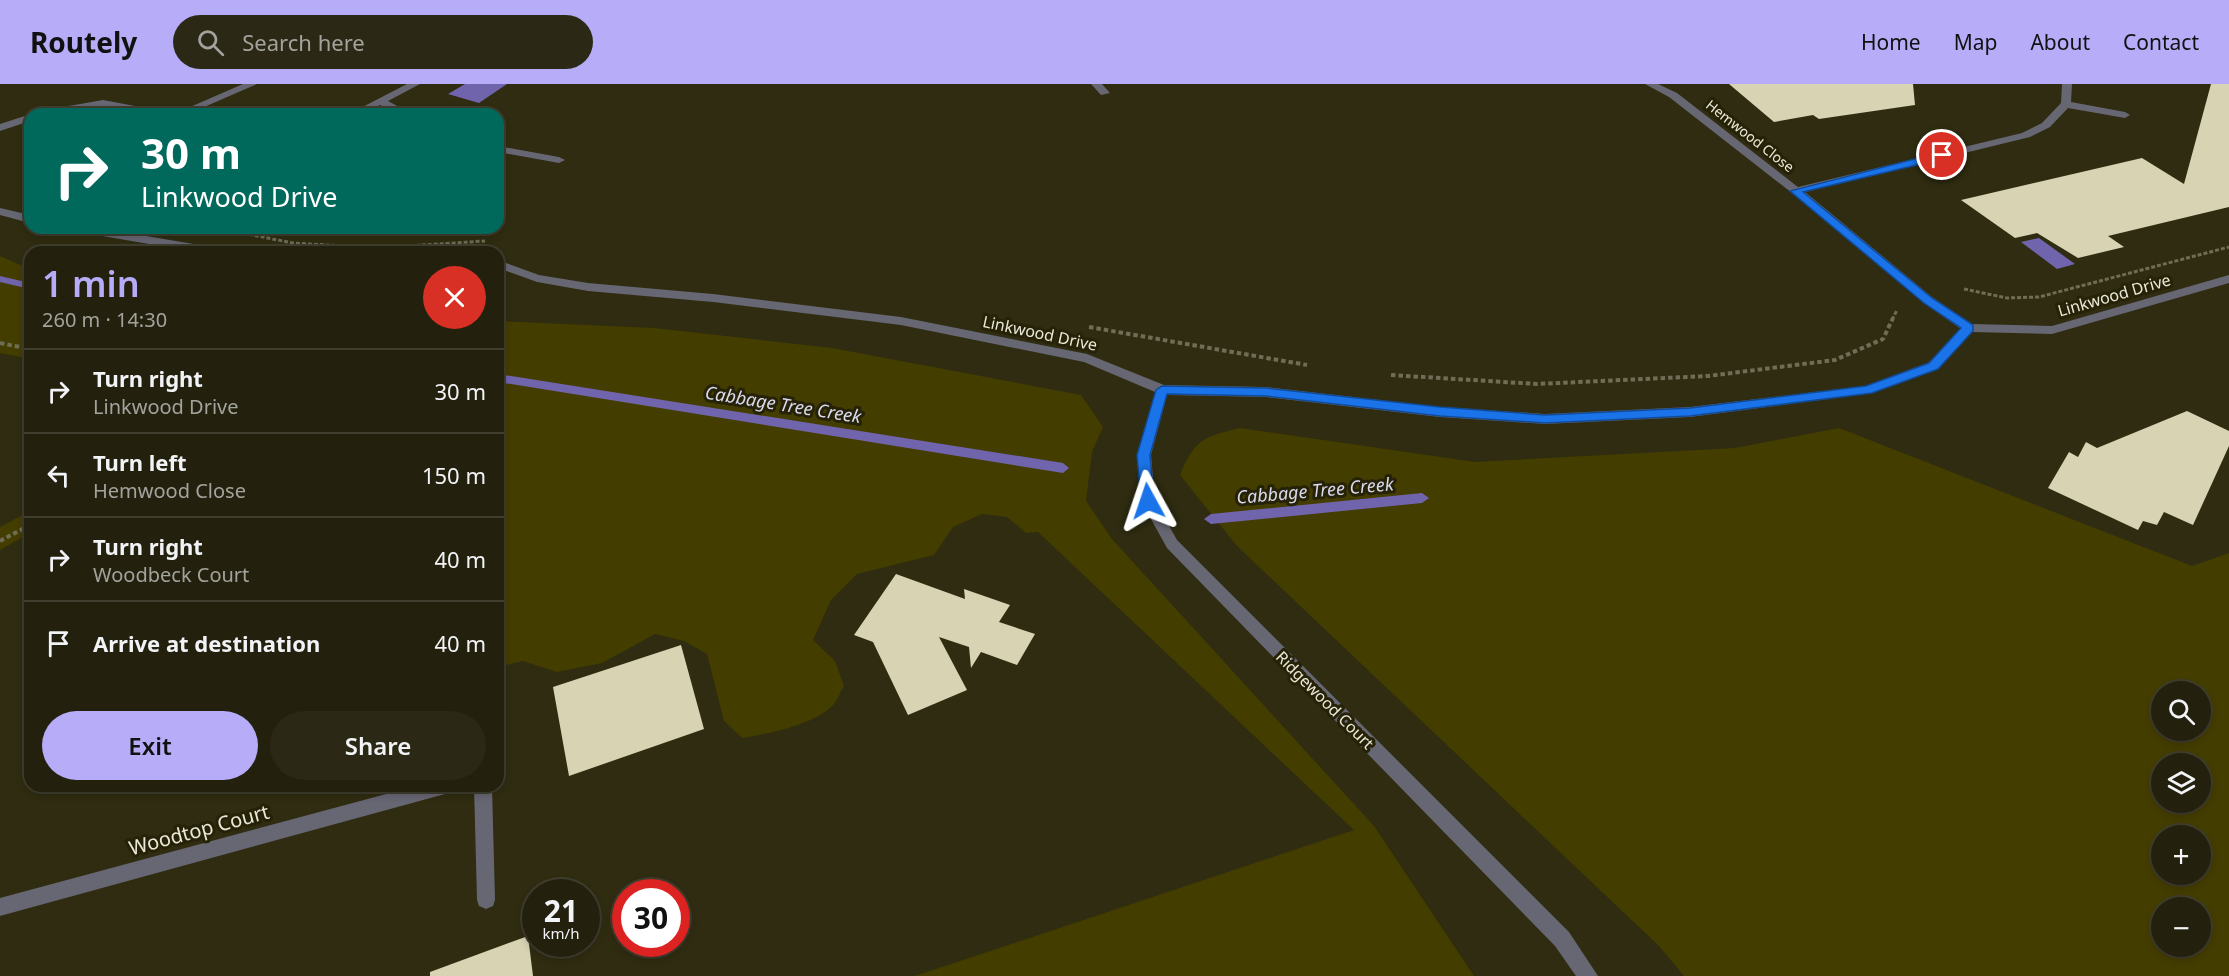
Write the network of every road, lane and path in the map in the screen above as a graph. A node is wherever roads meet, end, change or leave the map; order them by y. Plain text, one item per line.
1 (252, 84) edge
2 (415, 84) edge
3 (1096, 84) edge
4 (1650, 84) edge
5 (2067, 84) edge
6 (1105, 93) dead end
7 (380, 101) junction
8 (2066, 104) junction
9 (78, 108) edge
10 (127, 108) edge
11 (194, 108) edge
12 (366, 108) edge
13 (395, 108) edge
14 (2125, 115) dead end
15 (24, 119) edge
16 (0, 128) edge
17 (504, 150) edge
18 (559, 160) dead end
19 (1796, 191) junction
20 (0, 211) edge
21 (24, 217) edge
22 (114, 234) edge
23 (247, 234) edge
24 (495, 241) dead end
25 (182, 246) edge
26 (343, 246) edge
27 (398, 246) edge
28 (2229, 247) edge
29 (504, 266) edge
30 (2229, 279) edge
31 (1928, 300) junction
32 (1087, 327) dead end
33 (1969, 328) junction
34 (0, 343) edge
35 (24, 348) edge
36 (1310, 366) dead end
37 (1381, 374) dead end
38 (1162, 390) junction
39 (24, 528) edge
40 (0, 541) edge
41 (424, 792) edge
42 (483, 792) edge
43 (486, 900) dead end
44 (0, 907) edge
45 (1588, 976) edge

1 - 11 street
2 - 7 street
3 - 6 street
4 - 19 street, Hemwood Close
5 - 8 street
7 - 12 street
7 - 13 street
8 - 14 street
8 - 19 street
9 - 10 street
15 - 16 street
17 - 18 street
19 - 31 street, Hemwood Close
20 - 21 street
22 - 25 street
23 - 26 path
24 - 27 path
28 - 31 path
29 - 38 street, Linkwood Drive
30 - 33 street, Linkwood Drive
31 - 33 street, Hemwood Close
31 - 37 path
32 - 36 path
33 - 38 street, Linkwood Drive
34 - 35 path
38 - 45 street, Ridgewood Court
39 - 40 path
41 - 44 street, Woodtop Court
42 - 43 street

